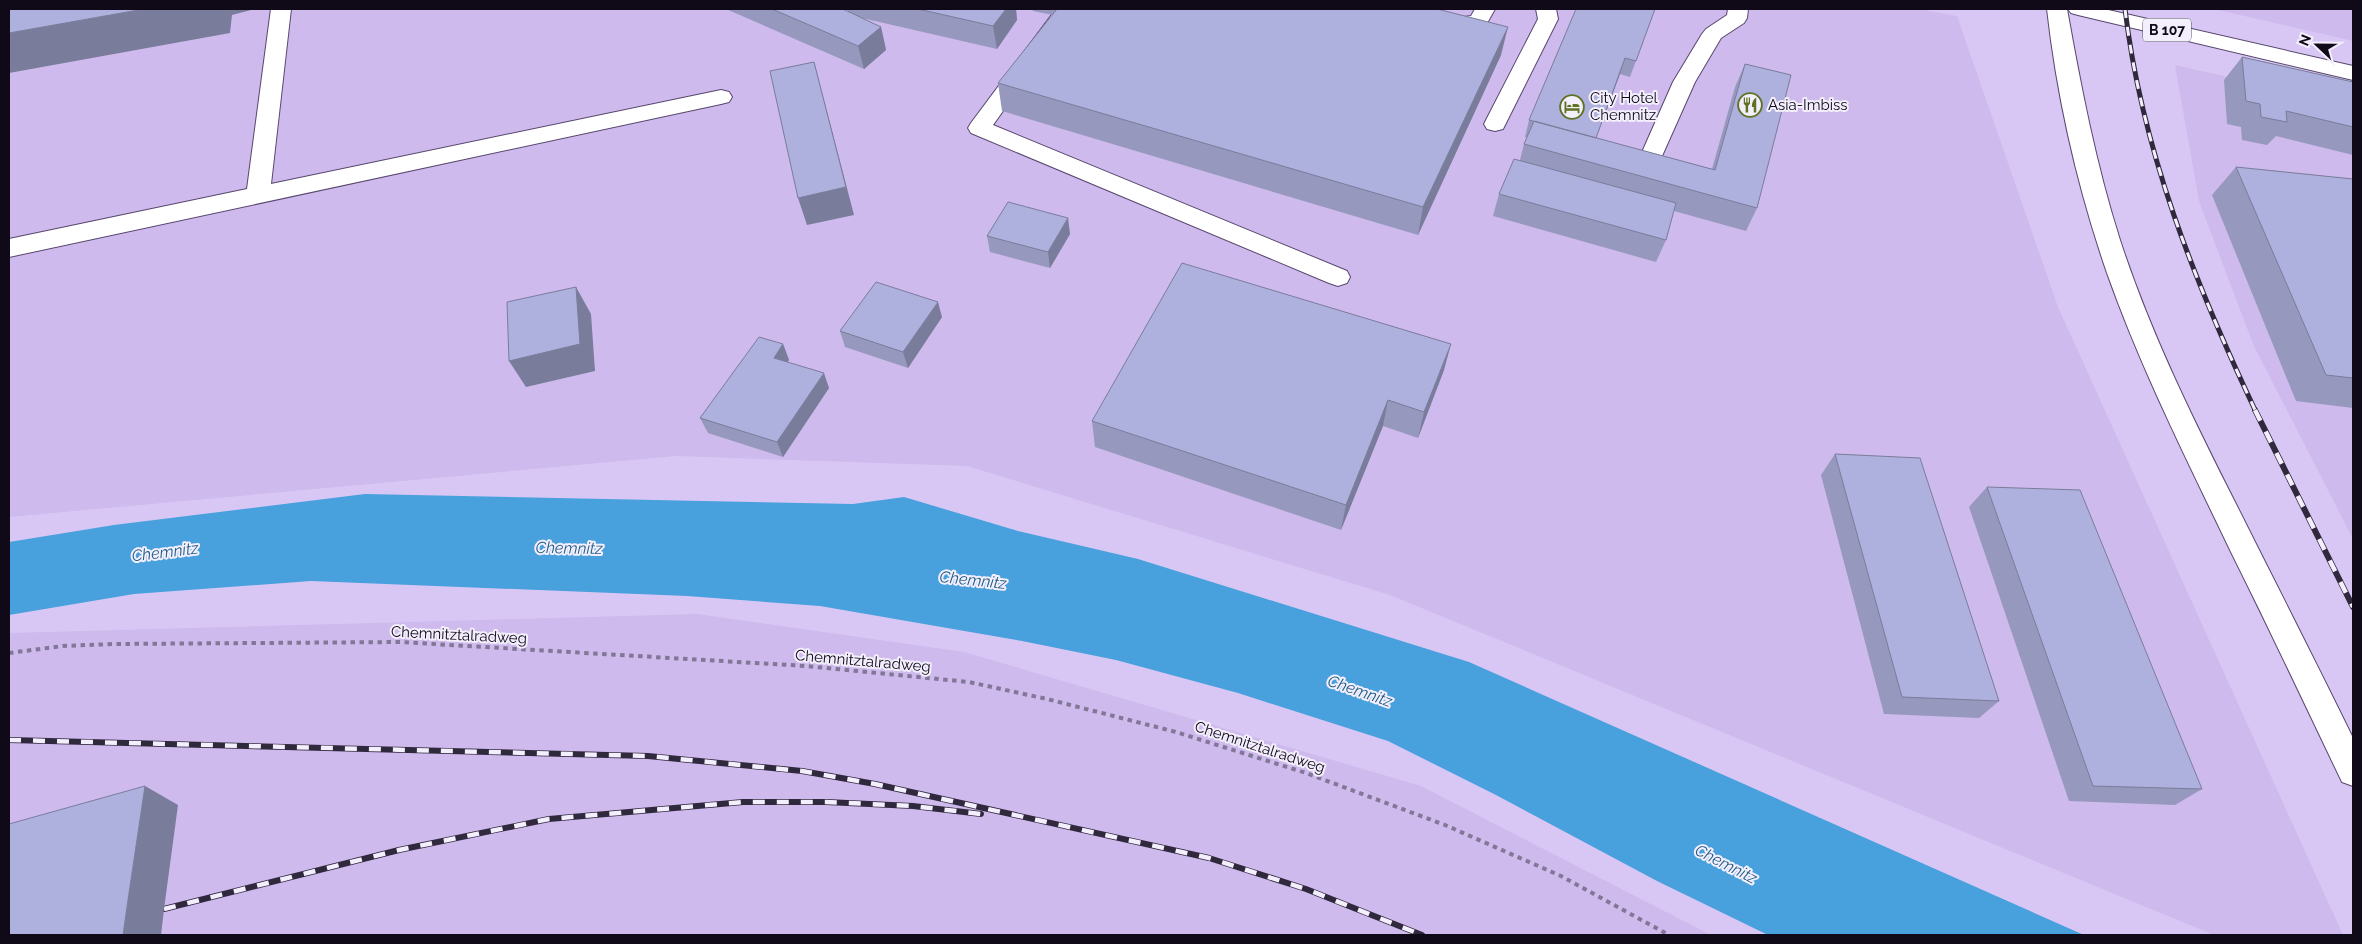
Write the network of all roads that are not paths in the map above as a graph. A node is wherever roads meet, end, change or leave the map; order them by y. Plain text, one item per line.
1 (281, 9) edge
2 (1066, 9) edge
3 (1400, 9) edge
4 (1485, 9) edge
5 (1546, 9) edge
6 (1738, 9) edge
7 (2057, 9) edge
8 (2078, 9) edge
9 (2353, 73) edge
10 (721, 97) dead end
11 (1495, 124) dead end
12 (1650, 159) edge
13 (258, 195) junction
14 (9, 248) edge
15 (1338, 277) dead end
16 (2353, 771) edge

1 - 13 main road
2 - 15 main road
3 - 4 main road
5 - 11 main road
6 - 12 main road
7 - 16 main road
8 - 9 main road, B 107
10 - 13 main road
13 - 14 main road

